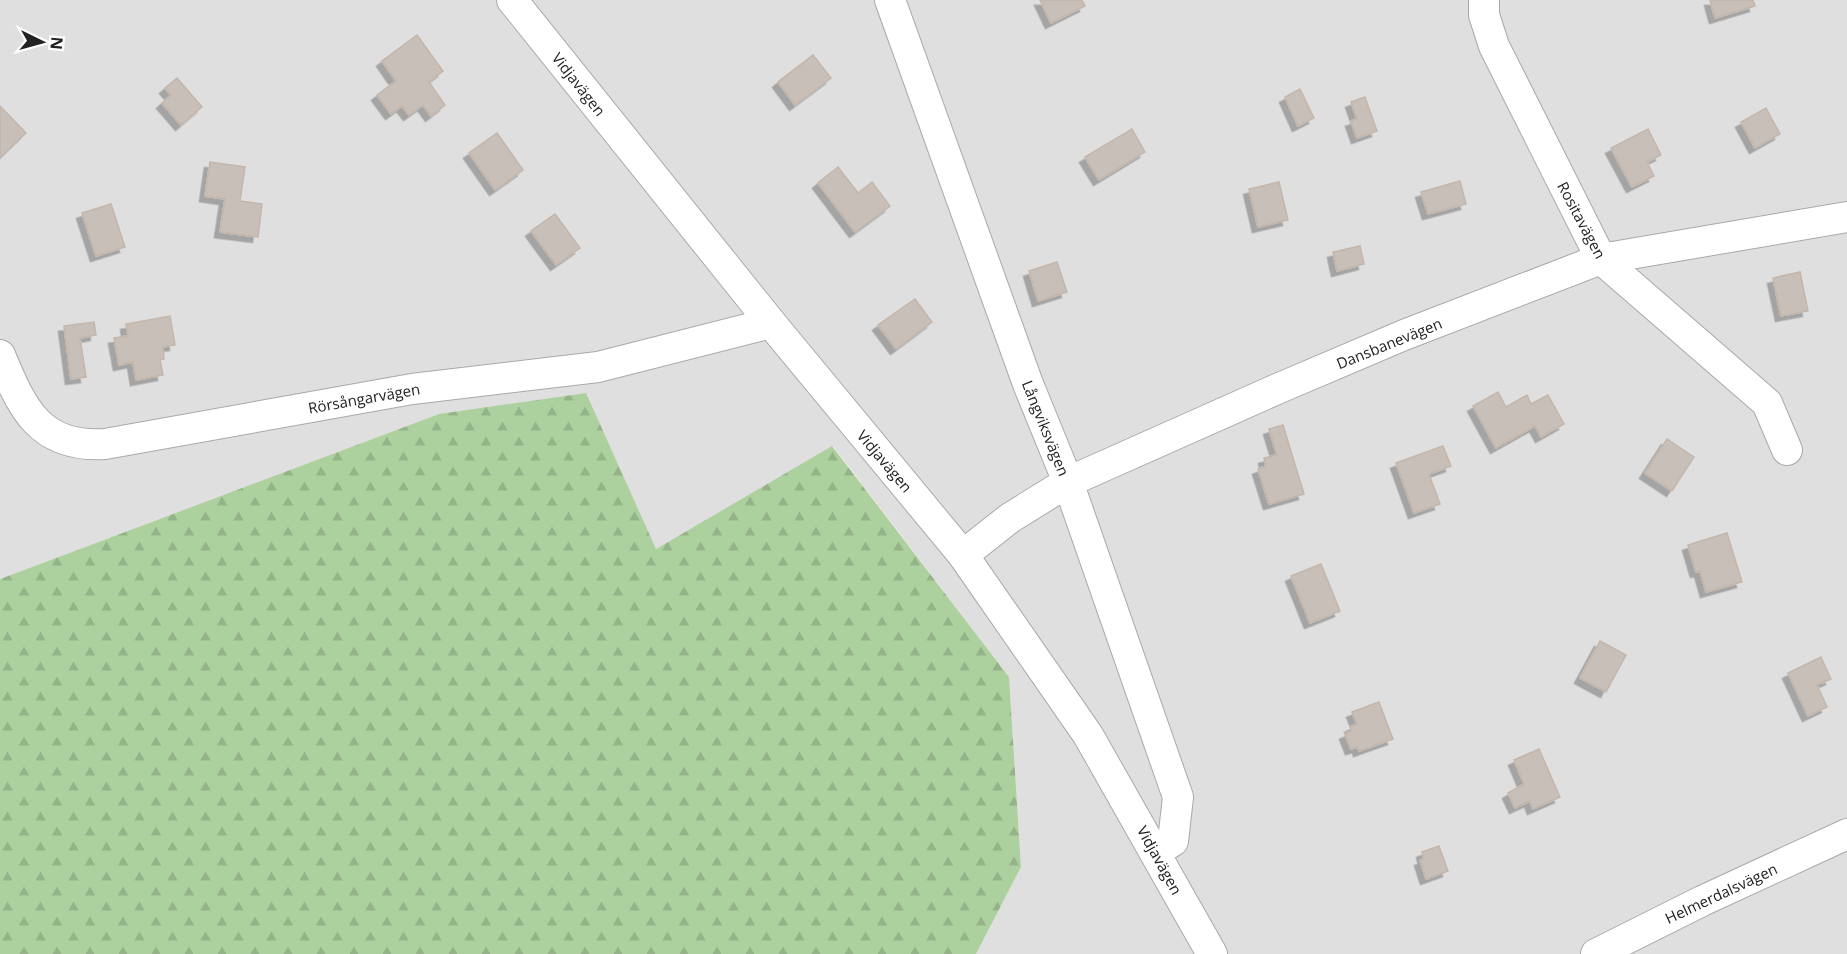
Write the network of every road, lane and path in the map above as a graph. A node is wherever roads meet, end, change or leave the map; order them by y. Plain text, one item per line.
1 (512, 0) edge
2 (890, 0) edge
3 (1484, 0) edge
4 (1847, 217) edge
5 (1600, 259) junction
6 (771, 322) junction
7 (0, 355) edge
8 (1787, 450) dead end
9 (1068, 482) junction
10 (963, 555) junction
11 (1847, 834) edge
12 (1156, 852) junction
13 (1212, 954) edge
14 (1596, 954) edge

1 - 6 street, Vidjavägen
2 - 9 street, Långviksvägen
3 - 5 street, Rositavägen
4 - 5 street, Dansbanevägen
5 - 8 street, Rositavägen
5 - 9 street, Dansbanevägen
6 - 7 street, Rörsångarvägen
6 - 10 street, Vidjavägen
9 - 10 street, Dansbanevägen
9 - 12 street, Långviksvägen
10 - 12 street, Vidjavägen
11 - 14 street, Helmerdalsvägen
12 - 13 street, Vidjavägen

